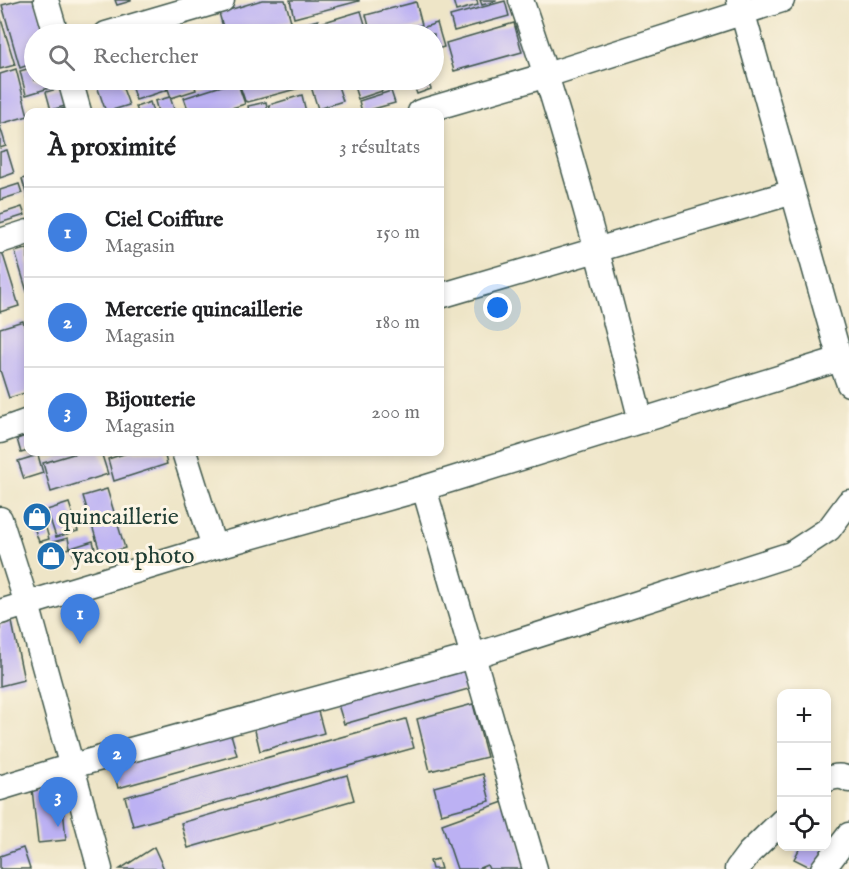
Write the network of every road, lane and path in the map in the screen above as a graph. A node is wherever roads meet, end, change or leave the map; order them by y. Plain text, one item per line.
1 (46, 0) edge
2 (222, 0) edge
3 (521, 0) edge
4 (782, 0) edge
5 (741, 6) edge
6 (53, 24) edge
7 (140, 24) edge
8 (547, 75) junction
9 (73, 90) edge
10 (78, 108) edge
11 (434, 108) edge
12 (793, 192) junction
13 (24, 233) edge
14 (0, 241) edge
15 (597, 250) junction
16 (444, 295) edge
17 (840, 359) junction
18 (849, 384) edge
19 (641, 421) junction
20 (24, 422) edge
21 (0, 431) edge
22 (185, 456) edge
23 (424, 488) junction
24 (849, 502) edge
25 (0, 519) edge
26 (214, 547) junction
27 (27, 604) junction
28 (0, 612) edge
29 (473, 656) junction
30 (72, 766) junction
31 (831, 778) edge
32 (849, 780) edge
33 (0, 788) edge
34 (777, 826) edge
35 (849, 835) edge
36 (100, 869) edge
37 (535, 869) edge
38 (737, 869) edge
39 (824, 869) edge

1 - 6 street
2 - 7 street
3 - 8 street
4 - 5 street
5 - 8 street
5 - 12 street
8 - 11 street
8 - 15 street
9 - 10 street
12 - 15 street
12 - 17 street
13 - 14 street
15 - 16 street
15 - 19 street
17 - 18 street
17 - 19 street
19 - 23 street
20 - 21 street
22 - 26 street
23 - 26 street
23 - 29 street
24 - 29 street
25 - 27 street
26 - 27 street
27 - 28 street
27 - 30 street
29 - 30 street
29 - 37 street
30 - 33 street
30 - 36 street
31 - 32 street
34 - 38 street
35 - 39 street

